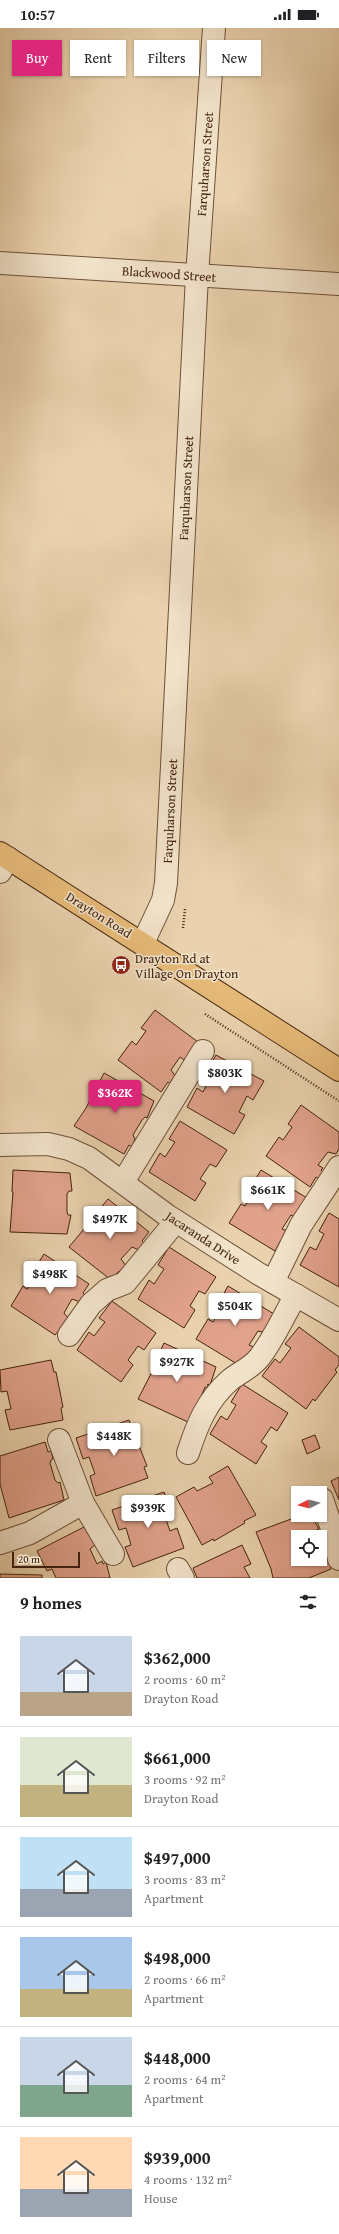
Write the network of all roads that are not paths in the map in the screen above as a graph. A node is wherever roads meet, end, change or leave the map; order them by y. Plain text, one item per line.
1 (214, 28) edge
2 (0, 263) edge
3 (197, 276) junction
4 (339, 284) edge
5 (3, 861) edge
6 (143, 943) junction
7 (203, 1051) dead end
8 (339, 1070) edge
9 (0, 1145) edge
10 (339, 1167) edge
11 (123, 1182) junction
12 (176, 1220) junction
13 (273, 1282) junction
14 (296, 1295) junction
15 (339, 1320) edge
16 (69, 1335) dead end
17 (59, 1440) dead end
18 (188, 1453) dead end
19 (83, 1503) junction
20 (327, 1514) edge
21 (0, 1543) edge
22 (113, 1554) dead end
23 (339, 1559) edge

1 - 3 street, Farquharson Street
2 - 3 street, Blackwood Street
3 - 4 street, Blackwood Street
3 - 6 street, Farquharson Street
5 - 6 main road, Drayton Road
6 - 8 main road, Drayton Road
7 - 11 street
9 - 11 street, Jacaranda Drive
10 - 13 street
11 - 12 street, Jacaranda Drive
12 - 13 street, Jacaranda Drive
12 - 16 street
13 - 14 street, Jacaranda Drive
14 - 15 street, Jacaranda Drive
14 - 18 street
17 - 19 street
19 - 21 street
19 - 22 street
20 - 23 street

